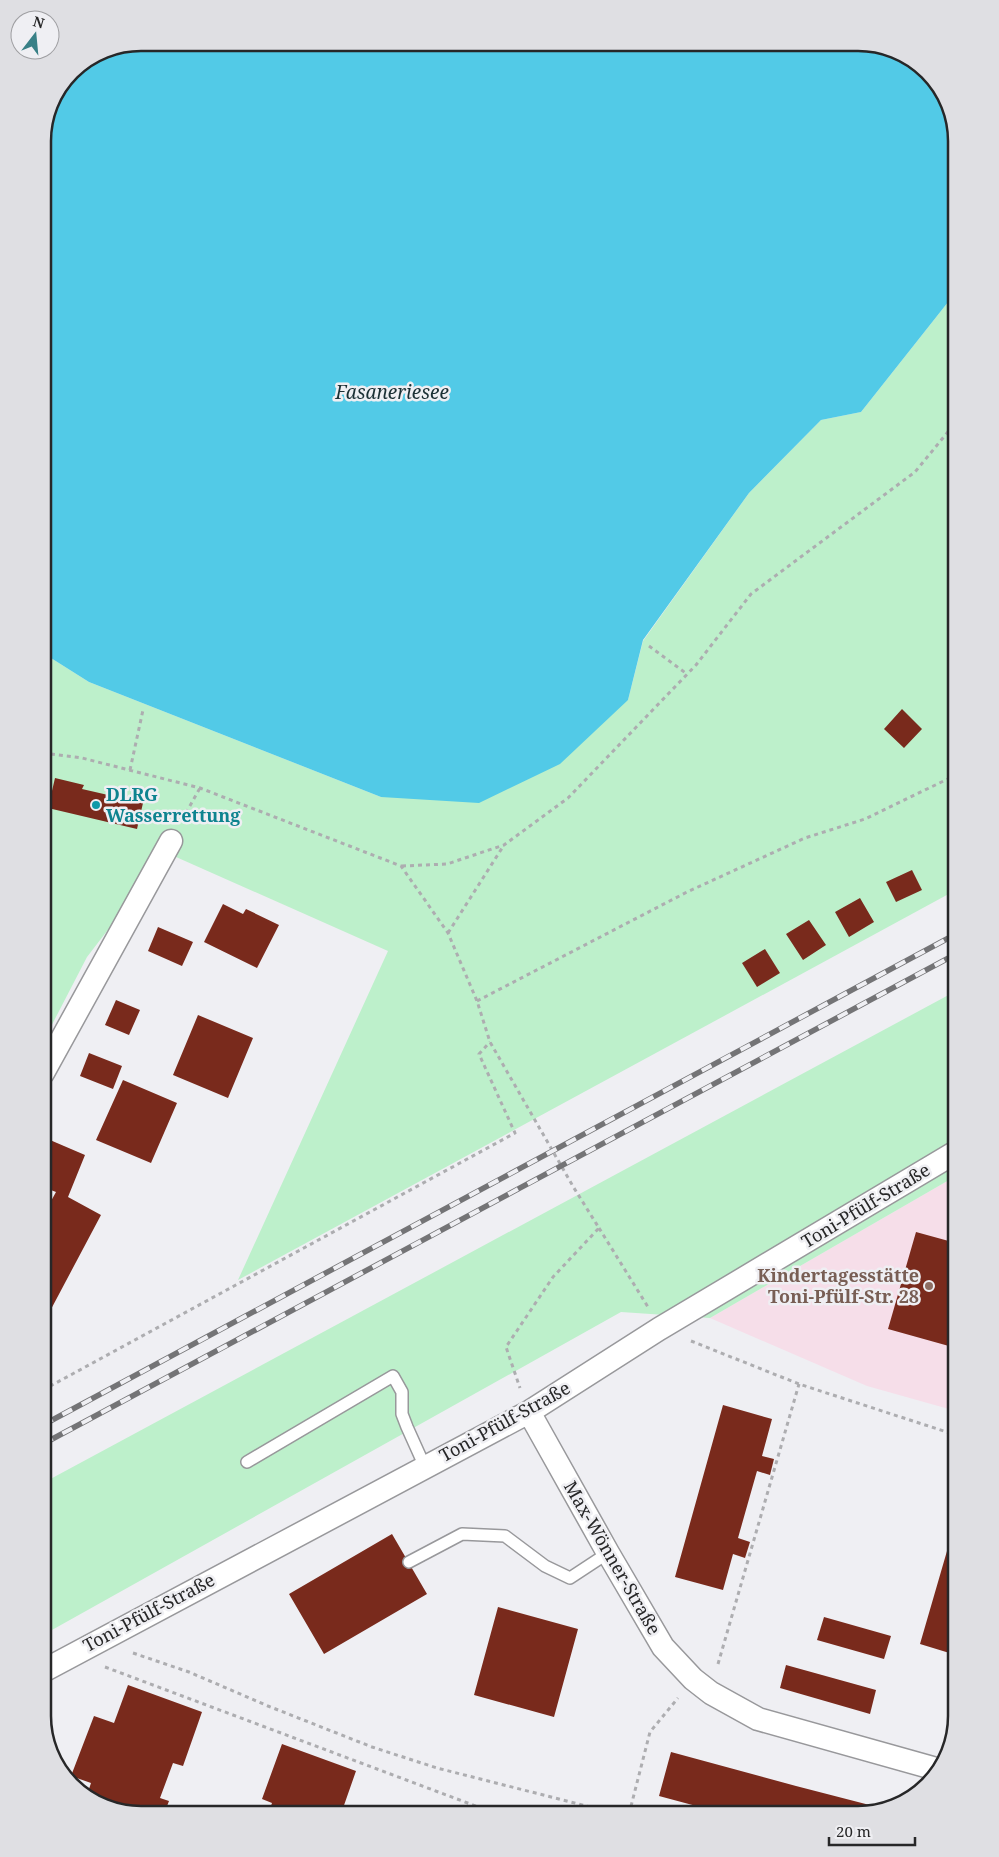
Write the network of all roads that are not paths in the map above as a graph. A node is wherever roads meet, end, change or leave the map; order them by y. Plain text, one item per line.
1 (171, 841) road end
2 (51, 1058) edge
3 (948, 1157) edge
4 (529, 1412) junction
5 (248, 1462) dead end
6 (424, 1467) junction
7 (608, 1553) junction
8 (409, 1562) dead end
9 (51, 1666) edge
10 (932, 1768) edge

1 - 2 street
3 - 4 street, Toni-Pfülf-Straße
4 - 6 street, Toni-Pfülf-Straße
4 - 7 street, Max-Wönner-Straße
5 - 6 lane
6 - 9 street, Toni-Pfülf-Straße
7 - 8 lane
7 - 10 street, Max-Wönner-Straße

